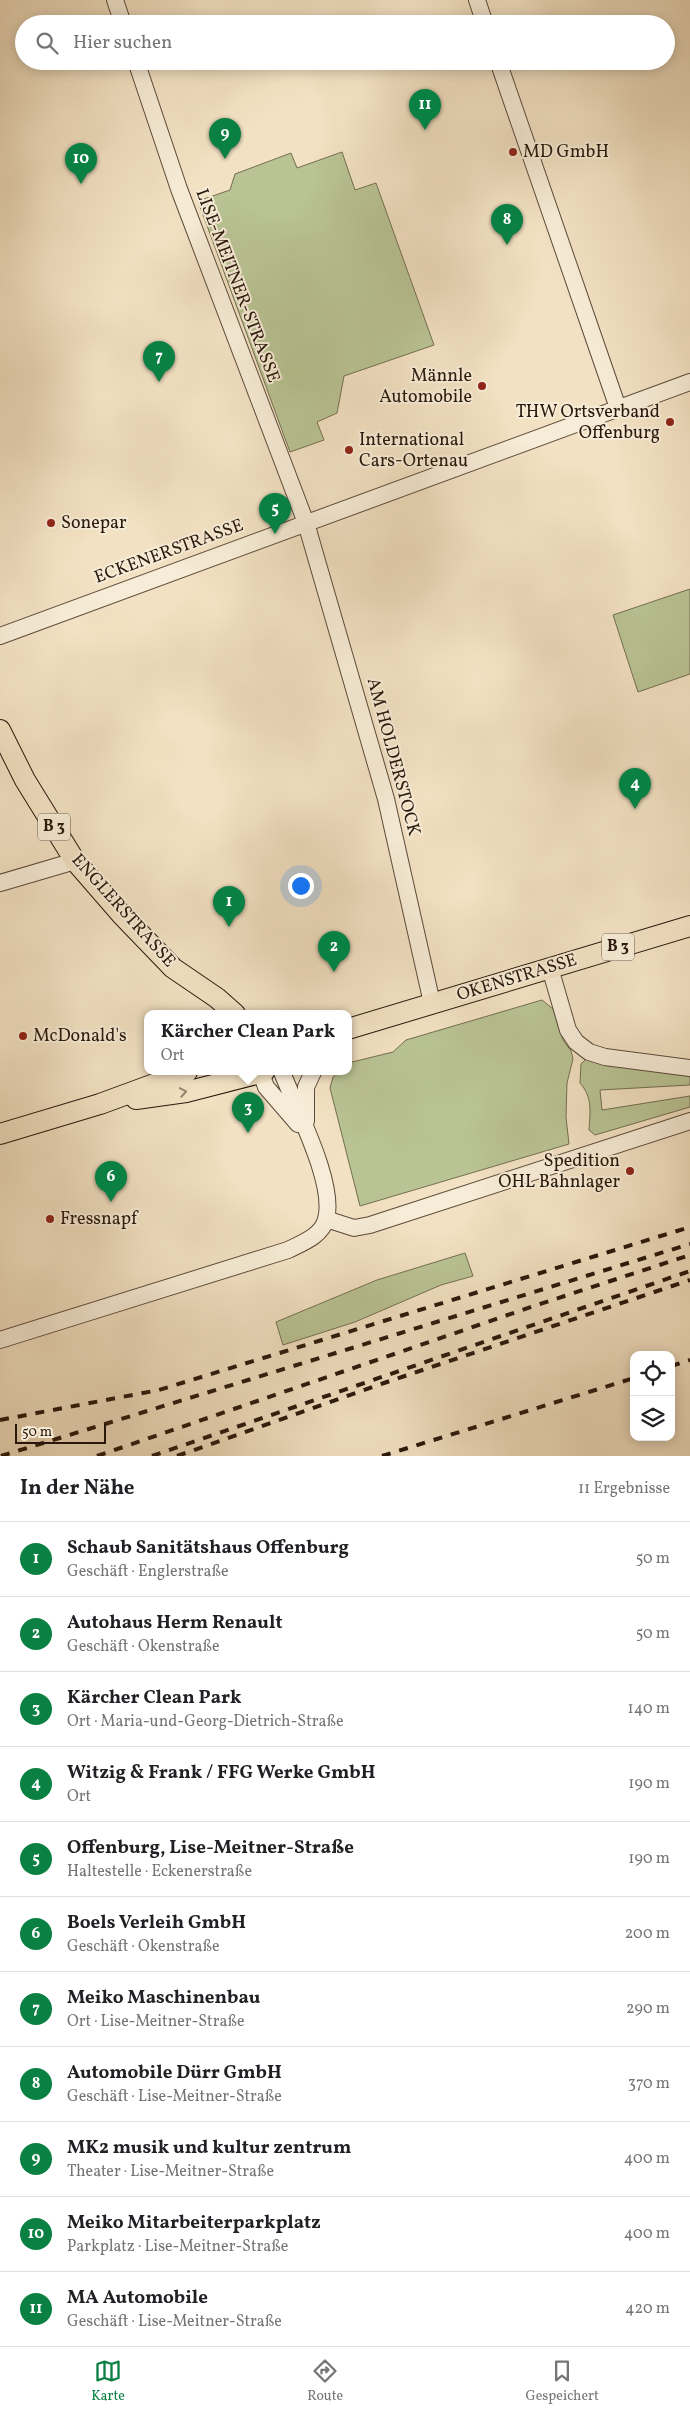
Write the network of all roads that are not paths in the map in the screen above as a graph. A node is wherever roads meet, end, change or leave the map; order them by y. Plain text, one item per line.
1 (115, 0) edge
2 (477, 0) edge
3 (120, 15) edge
4 (482, 15) edge
5 (139, 70) edge
6 (501, 70) edge
7 (690, 382) edge
8 (618, 408) junction
9 (306, 523) junction
10 (0, 636) edge
11 (0, 730) edge
12 (75, 861) junction
13 (0, 883) edge
14 (690, 926) edge
15 (550, 968) junction
16 (432, 1003) junction
17 (220, 1006) edge
18 (245, 1010) edge
19 (402, 1012) junction
20 (352, 1028) edge
21 (352, 1037) edge
22 (690, 1068) edge
23 (180, 1075) edge
24 (251, 1075) edge
25 (263, 1075) edge
26 (283, 1075) edge
27 (312, 1075) edge
28 (100, 1104) junction
29 (690, 1121) edge
30 (0, 1134) edge
31 (308, 1135) junction
32 (326, 1219) junction
33 (0, 1340) edge

1 - 3 street
2 - 4 street
5 - 9 street, LISE-MEITNER-STRASSE
6 - 8 street
7 - 8 street, ECKENERSTRASSE
8 - 9 street, ECKENERSTRASSE
9 - 10 street, ECKENERSTRASSE
9 - 16 street, AM HOLDERSTOCK
11 - 12 main road, ENGLERSTRASSE / B 3
12 - 13 street
12 - 17 main road, ENGLERSTRASSE / B 3
14 - 15 main road, OKENSTRASSE / B 3
15 - 16 main road, OKENSTRASSE / B 3
15 - 22 street
16 - 19 main road, OKENSTRASSE / B 3
17 - 18 main road, ENGLERSTRASSE / B 3
19 - 20 main road, OKENSTRASSE / B 3
19 - 21 main road, OKENSTRASSE / B 3
23 - 28 main road
28 -> 24 main road
25 - 31 street
26 - 31 street
27 - 31 street
28 - 30 main road
29 - 32 street
31 - 32 street
32 - 33 street

